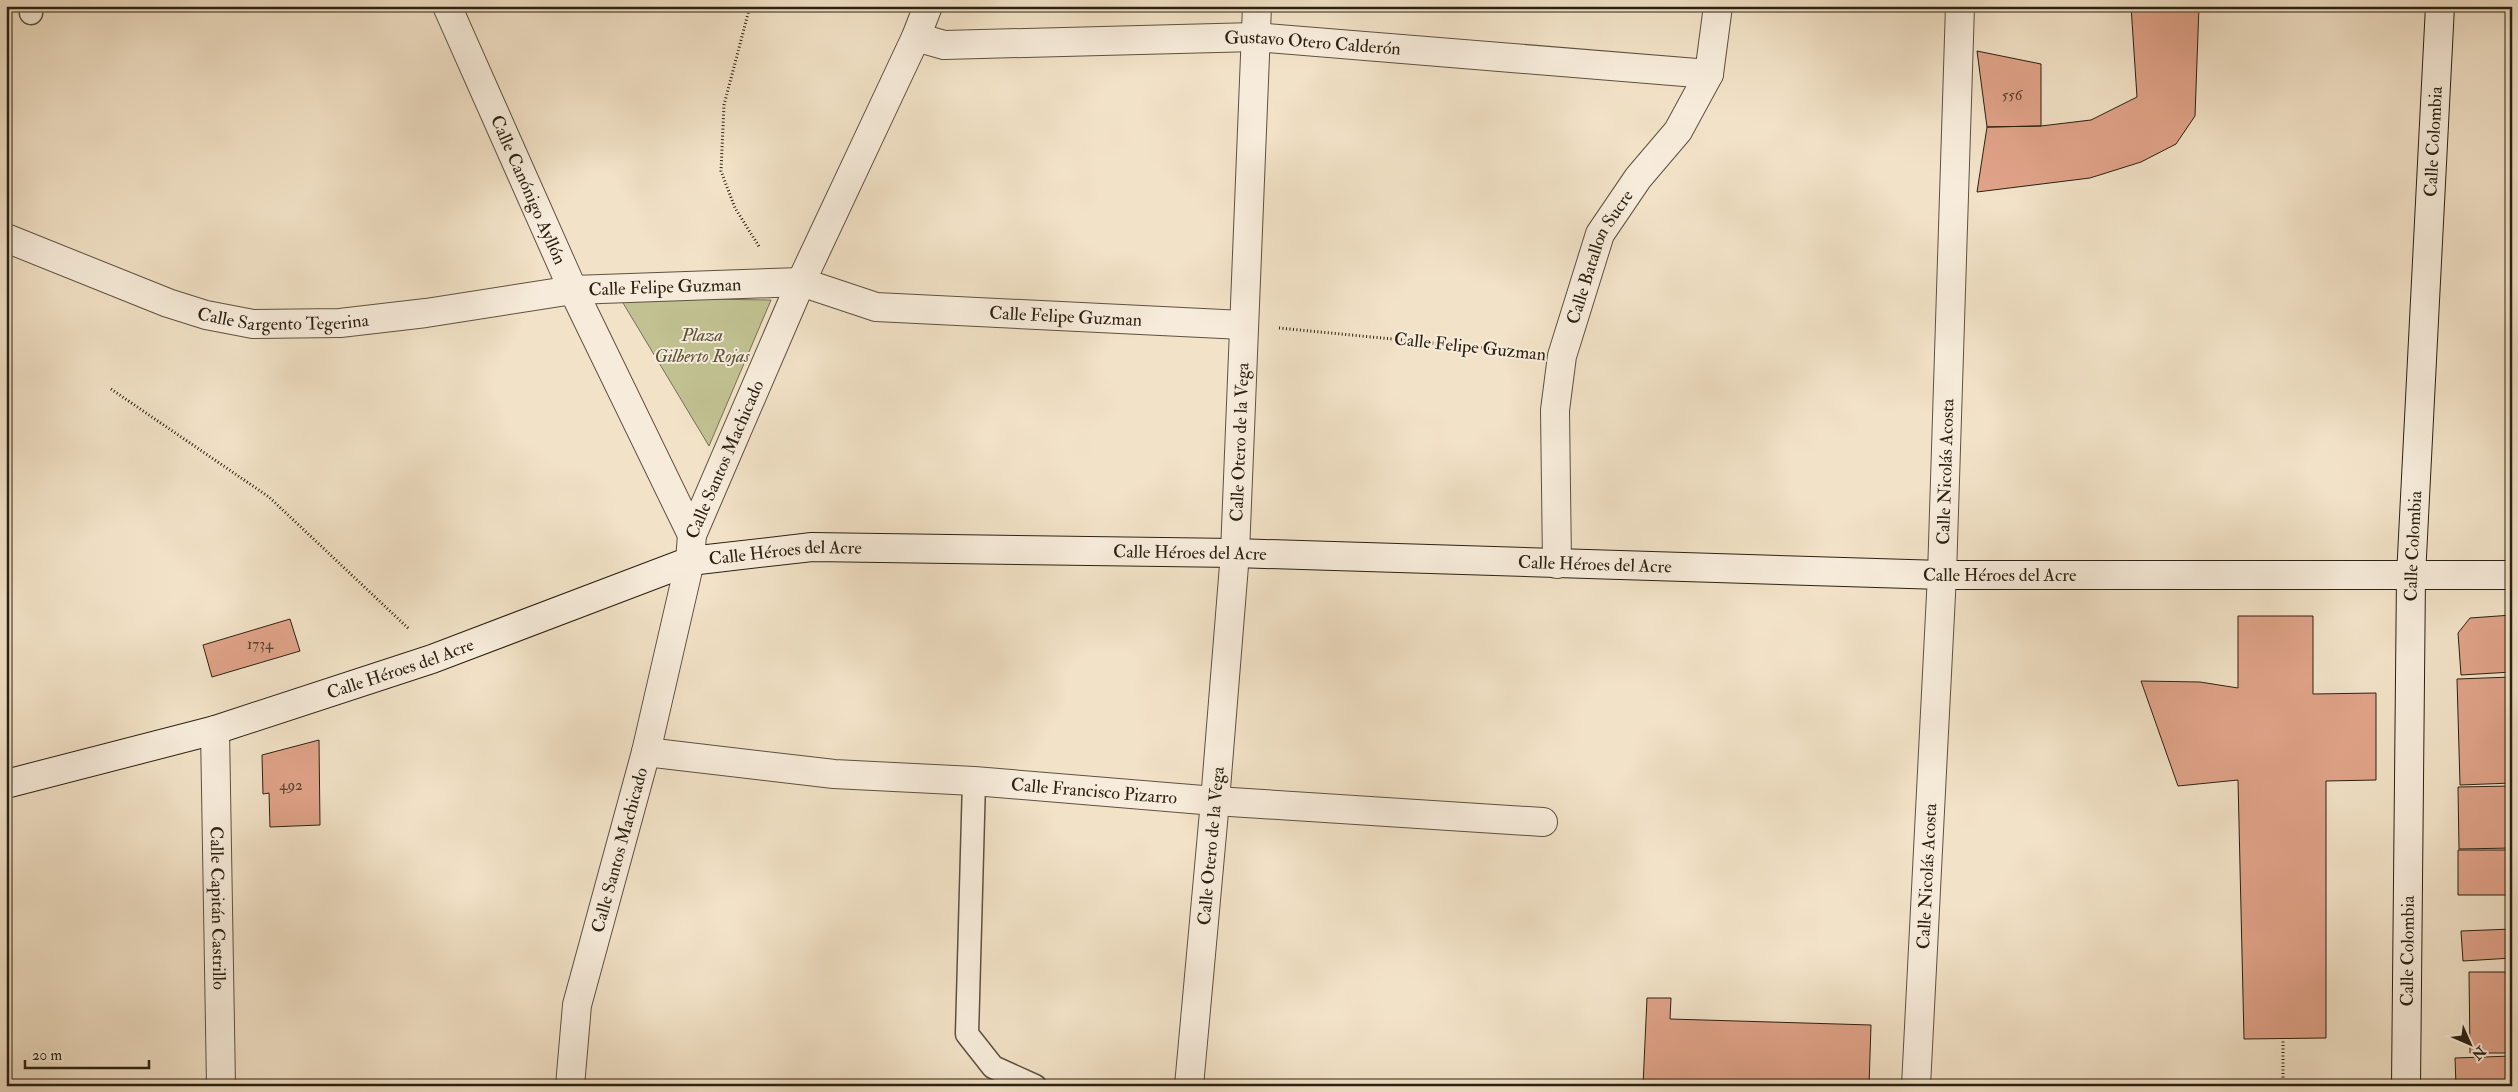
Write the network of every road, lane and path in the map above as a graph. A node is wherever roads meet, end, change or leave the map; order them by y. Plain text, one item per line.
1 (447, 6) edge
2 (750, 6) edge
3 (928, 6) edge
4 (1257, 6) edge
5 (1718, 6) edge
6 (1960, 6) edge
7 (2440, 6) edge
8 (1255, 36) junction
9 (916, 37) junction
10 (1709, 74) junction
11 (6, 238) edge
12 (790, 282) junction
13 (573, 290) junction
14 (1243, 325) junction
15 (1562, 356) junction
16 (111, 389) dead end
17 (691, 548) junction
18 (1235, 553) junction
19 (1556, 564) junction
20 (2512, 575) edge
21 (1942, 576) junction
22 (2411, 576) junction
23 (432, 659) junction
24 (215, 730) junction
25 (646, 752) junction
26 (974, 781) junction
27 (6, 784) edge
28 (1215, 801) junction
29 (1543, 822) dead end
30 (2283, 1038) dead end
31 (220, 1086) edge
32 (570, 1086) edge
33 (1035, 1086) edge
34 (1189, 1086) edge
35 (1916, 1086) edge
36 (2283, 1086) edge
37 (2406, 1086) edge

1 - 13 street, Calle Canónigo Ayllón
2 - 12 path
3 - 9 street, Calle Santos Machicado
4 - 8 street, Calle Otero de la Vega
5 - 10 street, Calle Batallon Sucre
6 - 21 street, Calle Nicolás Acosta
7 - 22 street, Calle Colombia
8 - 9 street, Gustavo Otero Calderón
8 - 10 street, Gustavo Otero Calderón
8 - 14 street, Calle Otero de la Vega
9 - 12 street, Calle Santos Machicado
10 - 15 street, Calle Batallon Sucre
11 - 13 street, Calle Sargento Tegerina
12 - 13 street, Calle Felipe Guzman
12 - 14 street, Calle Felipe Guzman
12 - 17 street, Calle Santos Machicado
13 - 17 street, Calle Canónigo Ayllón
14 - 15 path, Calle Felipe Guzman
14 - 18 street, Calle Otero de la Vega
15 - 19 street, Calle Batallon Sucre
16 - 23 path
17 - 18 street, Calle Héroes del Acre
17 - 23 street, Calle Héroes del Acre
17 - 25 street, Calle Santos Machicado
18 - 19 street, Calle Héroes del Acre
18 - 28 street, Calle Otero de la Vega
19 - 21 street, Calle Héroes del Acre
20 - 22 street, Calle Héroes del Acre
21 - 22 street, Calle Héroes del Acre
21 - 35 street, Calle Nicolás Acosta
22 - 37 street, Calle Colombia
23 - 24 street, Calle Héroes del Acre
24 - 27 street, Calle Héroes del Acre
24 - 31 street, Calle Capitán Castrillo
25 - 26 street, Calle Francisco Pizarro
25 - 32 street, Calle Santos Machicado
26 - 28 street, Calle Francisco Pizarro
26 - 33 lane
28 - 29 street, Calle Francisco Pizarro
28 - 34 street, Calle Otero de la Vega
30 - 36 path

